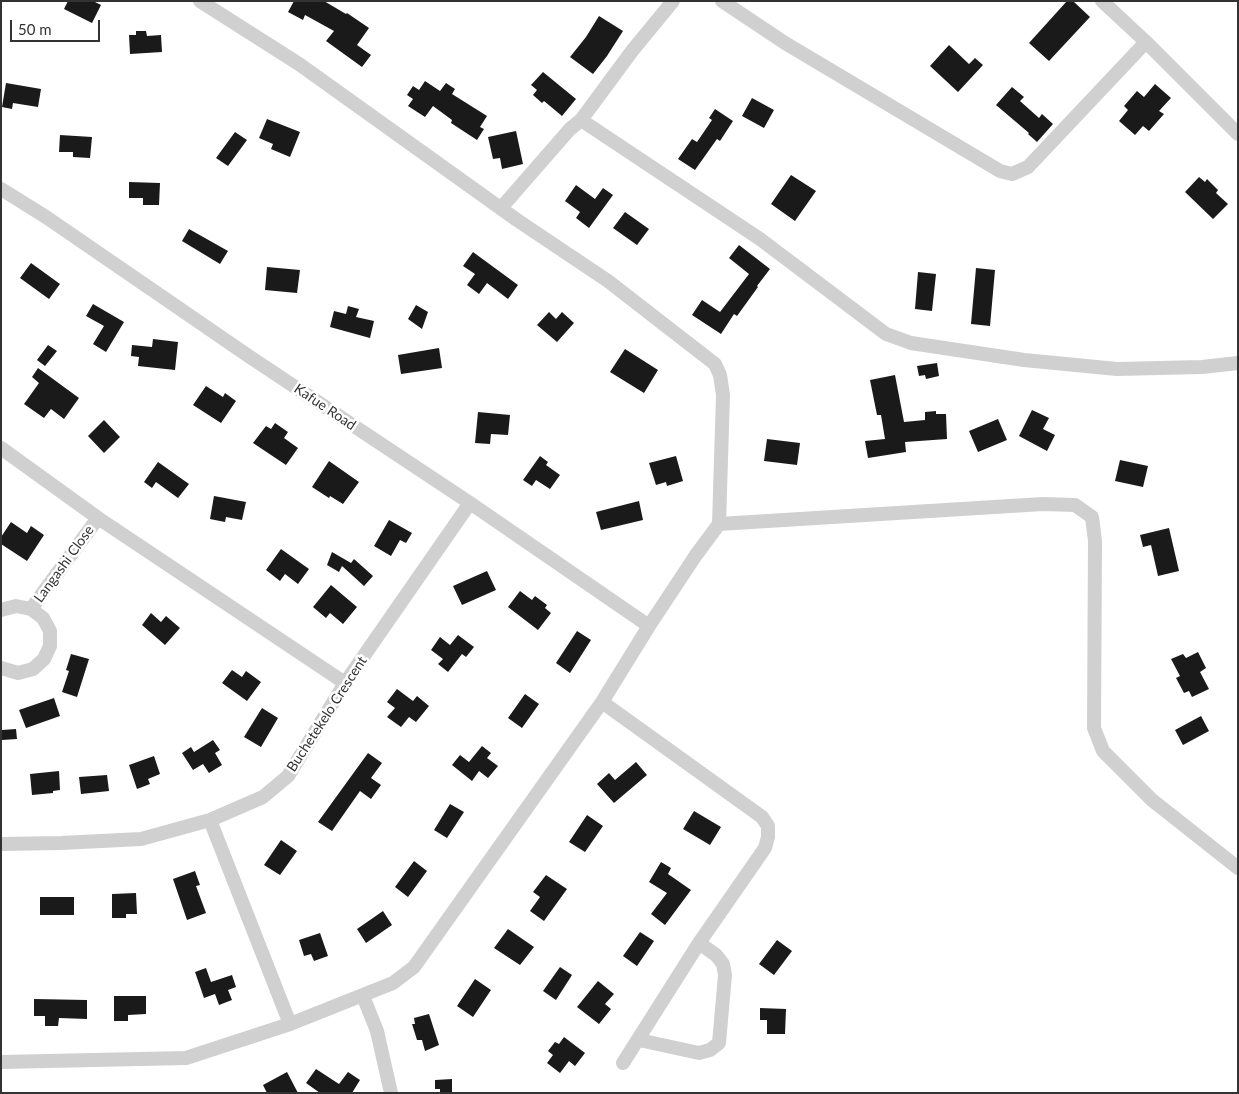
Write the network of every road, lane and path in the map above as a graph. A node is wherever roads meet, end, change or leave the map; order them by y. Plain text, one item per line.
1 (200, 1) edge
2 (673, 1) edge
3 (722, 1) edge
4 (1102, 1) edge
5 (1146, 42) junction
6 (581, 120) junction
7 (1238, 134) edge
8 (1, 189) edge
9 (501, 208) junction
10 (1238, 362) edge
11 (1, 448) edge
12 (470, 503) junction
13 (98, 518) junction
14 (719, 524) junction
15 (31, 609) junction
16 (1, 610) edge
17 (649, 626) junction
18 (1, 668) edge
19 (344, 683) junction
20 (602, 702) junction
21 (210, 820) junction
22 (1, 844) edge
23 (1238, 868) edge
24 (699, 944) junction
25 (363, 996) junction
26 (290, 1024) junction
27 (639, 1040) junction
28 (1, 1062) edge
29 (623, 1063) dead end
30 (391, 1093) edge

1 - 9 street
2 - 6 street
3 - 5 street
4 - 5 street
5 - 7 street
6 - 9 street
6 - 10 street
8 - 12 street, Kafue Road
9 - 14 street
11 - 13 street
12 - 17 street, Kafue Road
12 - 19 street, Buchetekelo Crescent
13 - 15 street, Langashi Close
13 - 19 street
14 - 17 street
14 - 23 street
15 - 16 street, Langashi Close
15 - 18 street, Langashi Close
17 - 20 street
19 - 21 street, Buchetekelo Crescent
20 - 24 street
20 - 25 street
21 - 22 street, Buchetekelo Crescent
21 - 26 street
24 - 27 street
24 - 27 street
25 - 26 street
25 - 30 street
26 - 28 street
27 - 29 street

